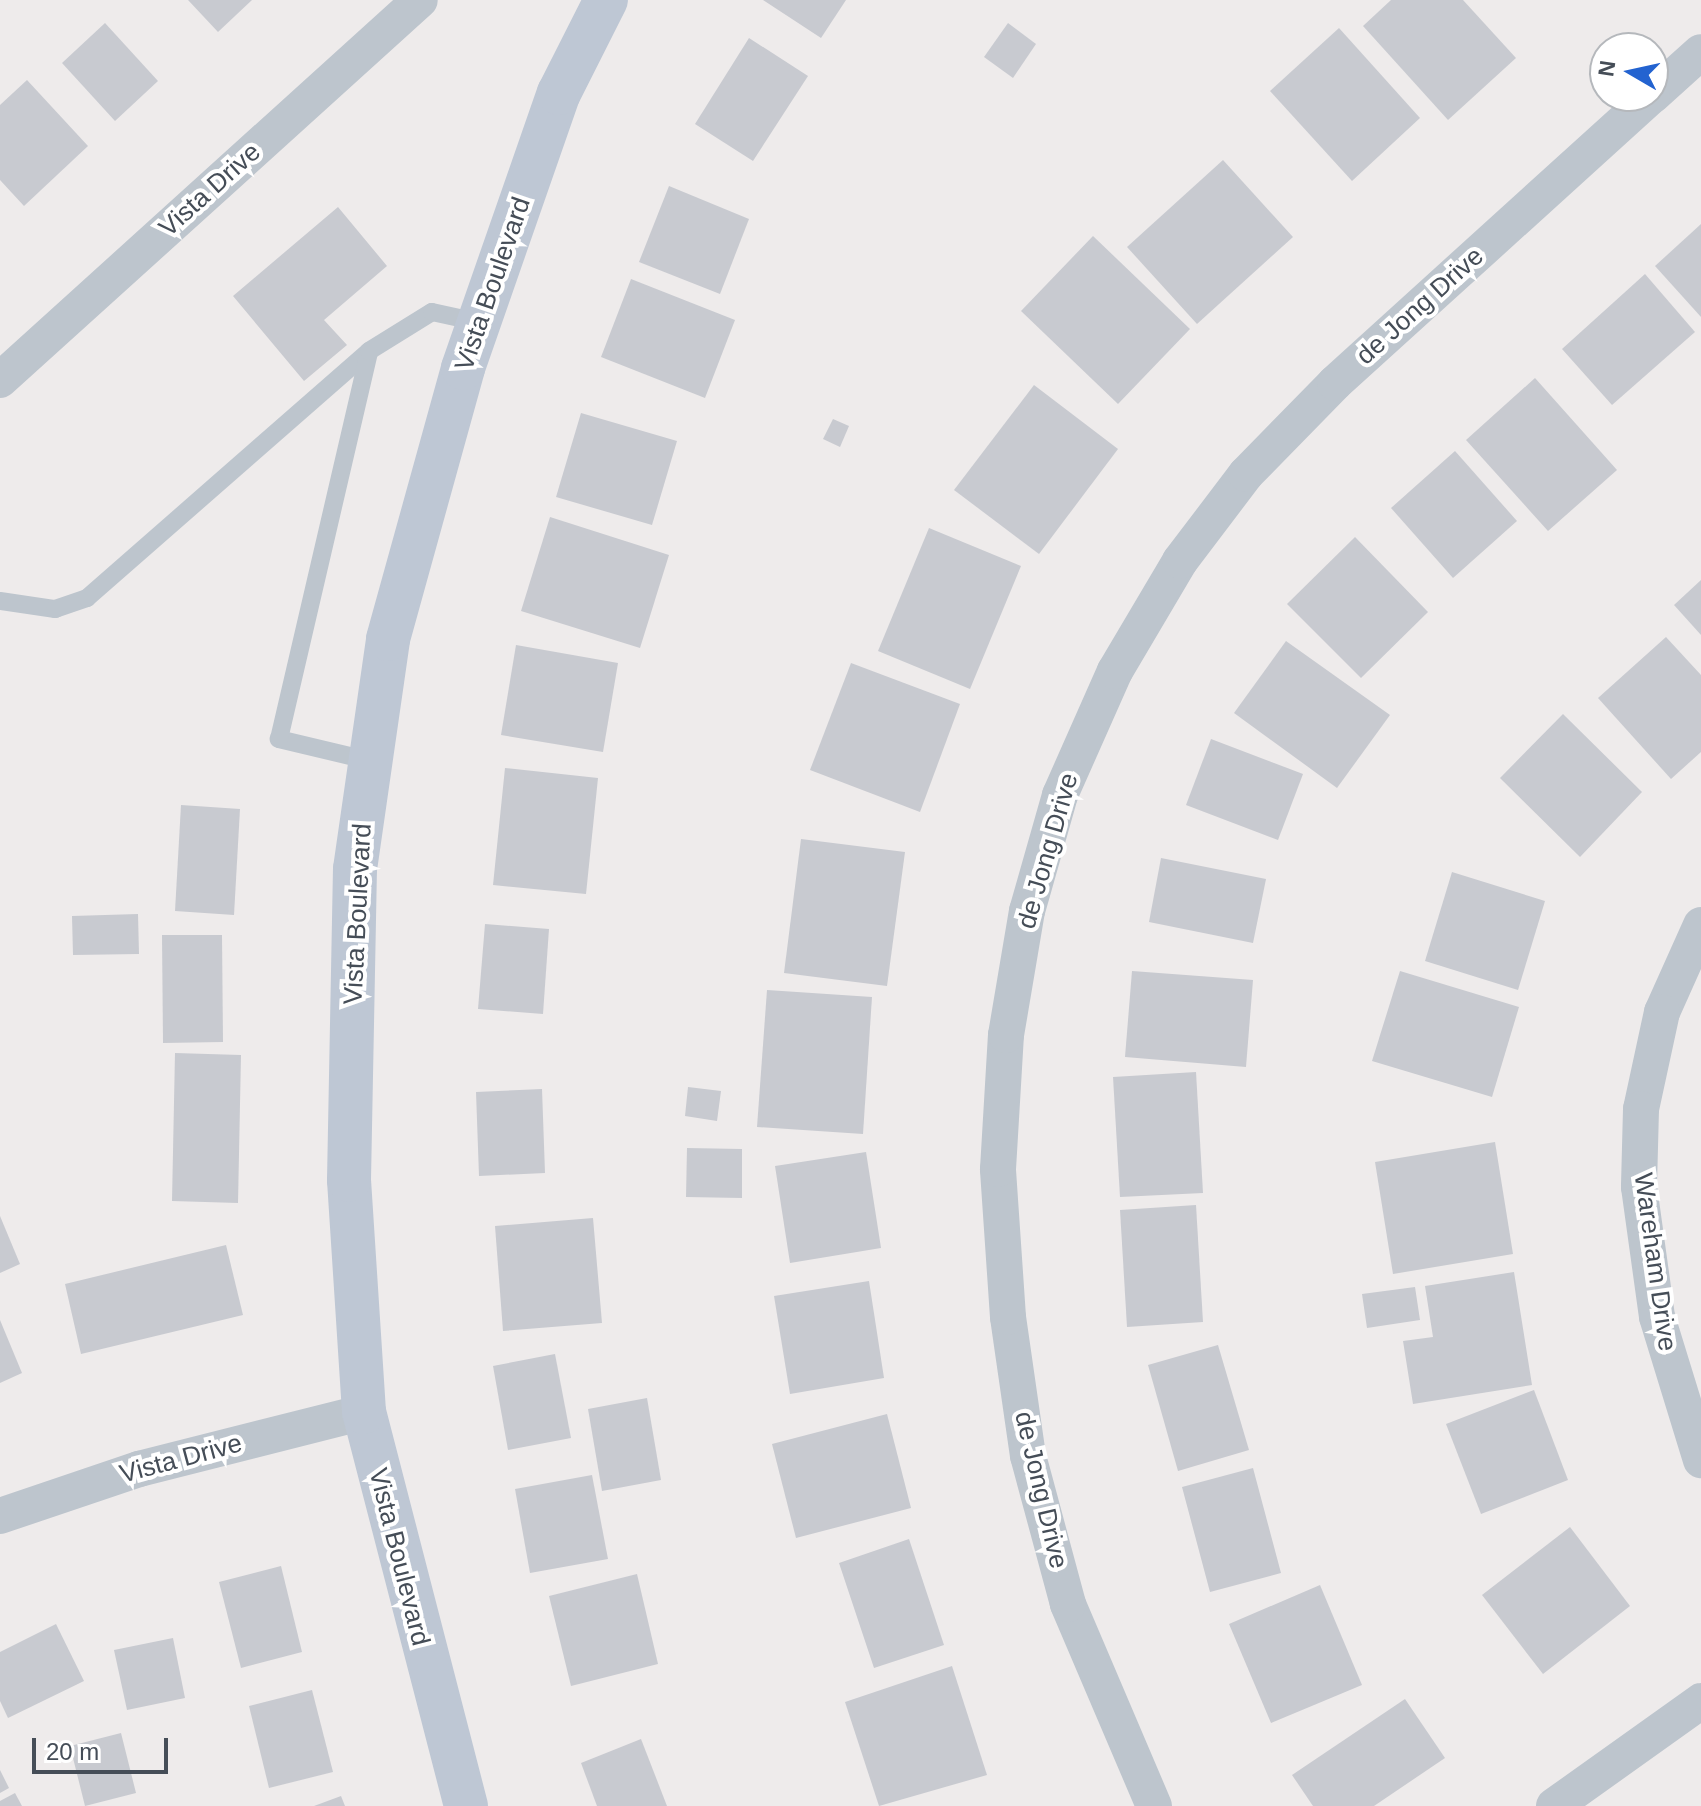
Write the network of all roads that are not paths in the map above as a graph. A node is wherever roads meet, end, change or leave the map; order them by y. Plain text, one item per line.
1 (420, 0) edge
2 (606, 0) edge
3 (1701, 52) edge
4 (1669, 81) edge
5 (1635, 112) edge
6 (478, 322) junction
7 (369, 351) junction
8 (0, 380) edge
9 (0, 601) edge
10 (371, 761) junction
11 (1701, 925) edge
12 (364, 1412) junction
13 (1701, 1460) edge
14 (0, 1516) edge
15 (1701, 1701) edge
16 (466, 1806) edge
17 (1154, 1806) edge
18 (1554, 1806) edge

1 - 8 street, Vista Drive
2 - 6 street, Vista Boulevard
3 - 4 street, de Jong Drive
5 - 17 street, de Jong Drive
6 - 7 lane
6 - 10 street, Vista Boulevard
7 - 9 lane
7 - 10 lane
10 - 12 street, Vista Boulevard
11 - 13 street, Wareham Drive
12 - 14 street, Vista Drive
12 - 16 street, Vista Boulevard
15 - 18 street

